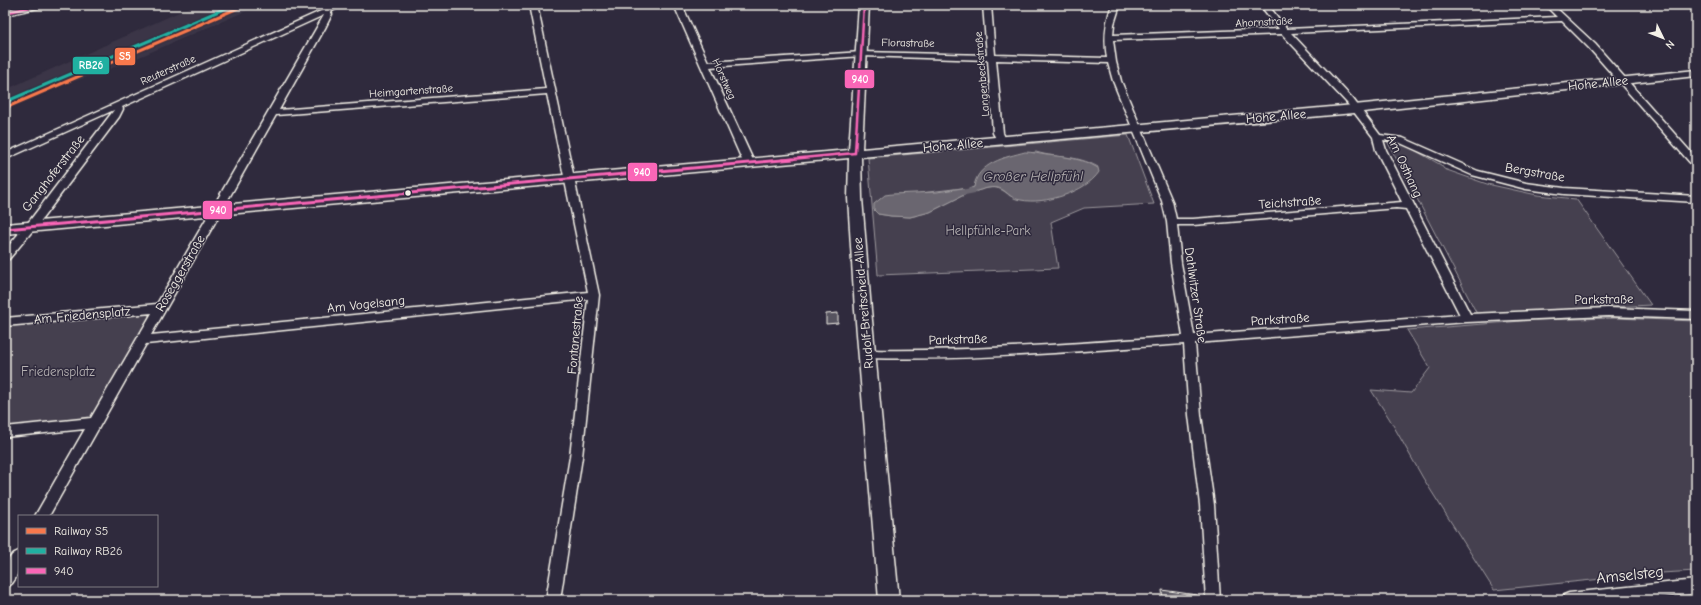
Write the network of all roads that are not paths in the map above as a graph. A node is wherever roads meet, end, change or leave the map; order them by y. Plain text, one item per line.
1 (39, 5) edge
2 (340, 5) edge
3 (534, 5) edge
4 (678, 5) edge
5 (864, 5) edge
6 (987, 5) edge
7 (1116, 5) edge
8 (1264, 5) edge
9 (1549, 5) edge
10 (324, 12) junction
11 (5, 13) edge
12 (1565, 19) junction
13 (1285, 32) junction
14 (1108, 38) junction
15 (862, 54) junction
16 (991, 57) junction
17 (1111, 61) junction
18 (706, 65) junction
19 (1696, 73) edge
20 (1622, 80) junction
21 (551, 91) junction
22 (115, 106) junction
23 (1354, 109) junction
24 (272, 113) junction
25 (1137, 128) junction
26 (1377, 137) junction
27 (1001, 140) junction
28 (855, 153) junction
29 (5, 156) edge
30 (748, 162) junction
31 (1696, 164) edge
32 (569, 179) junction
33 (1696, 199) edge
34 (1409, 206) junction
35 (216, 210) junction
36 (1172, 222) junction
37 (28, 227) junction
38 (5, 229) edge
39 (5, 257) edge
40 (594, 295) junction
41 (160, 308) junction
42 (1696, 315) edge
43 (1467, 318) junction
44 (5, 322) edge
45 (142, 340) junction
46 (1189, 340) junction
47 (867, 354) junction
48 (95, 423) junction
49 (5, 432) edge
50 (43, 515) edge
51 (18, 559) edge
52 (5, 581) edge
53 (1696, 587) edge
54 (553, 600) edge
55 (889, 600) edge
56 (1214, 600) edge
57 (1569, 600) edge

1 - 11 street
2 - 10 street, Reuterstraße
3 - 21 street, Fontanestraße
4 - 18 street, Horstweg
5 - 15 street, Rudolf-Breitscheid-Allee
6 - 16 street, Langenbeckstraße
7 - 14 street, Dahlwitzer Straße
8 - 13 street, Am Osthang
9 - 12 street
10 - 22 street, Reuterstraße
10 - 24 street, Roseggerstraße
12 - 13 street, Ahornstraße
12 - 20 street
13 - 14 street, Ahornstraße
13 - 23 street, Am Osthang
14 - 17 street, Dahlwitzer Straße
15 - 16 street, Florastraße
15 - 18 street, Florastraße
15 - 28 street, Rudolf-Breitscheid-Allee
16 - 17 street, Florastraße
16 - 27 street, Langenbeckstraße
17 - 25 street, Dahlwitzer Straße
18 - 30 street, Horstweg
19 - 20 street, Hohe Allee
20 - 23 street, Hohe Allee
20 - 31 street
21 - 24 street, Heimgartenstraße
21 - 32 street, Fontanestraße
22 - 29 street, Reuterstraße
22 - 37 street, Ganghoferstraße
23 - 25 street, Hohe Allee
23 - 26 street, Am Osthang
24 - 35 street, Roseggerstraße
25 - 27 street, Hohe Allee
25 - 36 street, Dahlwitzer Straße
26 - 33 street, Bergstraße
26 - 34 street, Am Osthang
27 - 28 street, Hohe Allee
28 - 30 street, Hohe Allee
28 - 47 street, Rudolf-Breitscheid-Allee
30 - 32 street, Hohe Allee
32 - 35 street, Hohe Allee
32 - 40 street, Fontanestraße
34 - 36 street, Teichstraße
34 - 43 street, Am Osthang
35 - 37 street, Hohe Allee
35 - 41 street, Roseggerstraße
36 - 46 street, Dahlwitzer Straße
37 - 38 street, Hohe Allee
37 - 39 street, Ganghoferstraße
40 - 45 street, Am Vogelsang
40 - 54 street, Fontanestraße
41 - 44 street, Am Friedensplatz
41 - 45 street, Roseggerstraße
42 - 43 street, Parkstraße
43 - 46 street, Parkstraße
45 - 48 street, Roseggerstraße
46 - 47 street, Parkstraße
46 - 56 street, Dahlwitzer Straße
47 - 55 street, Rudolf-Breitscheid-Allee
48 - 49 street
48 - 50 street, Roseggerstraße
51 - 52 street
53 - 57 street, Amselsteg

